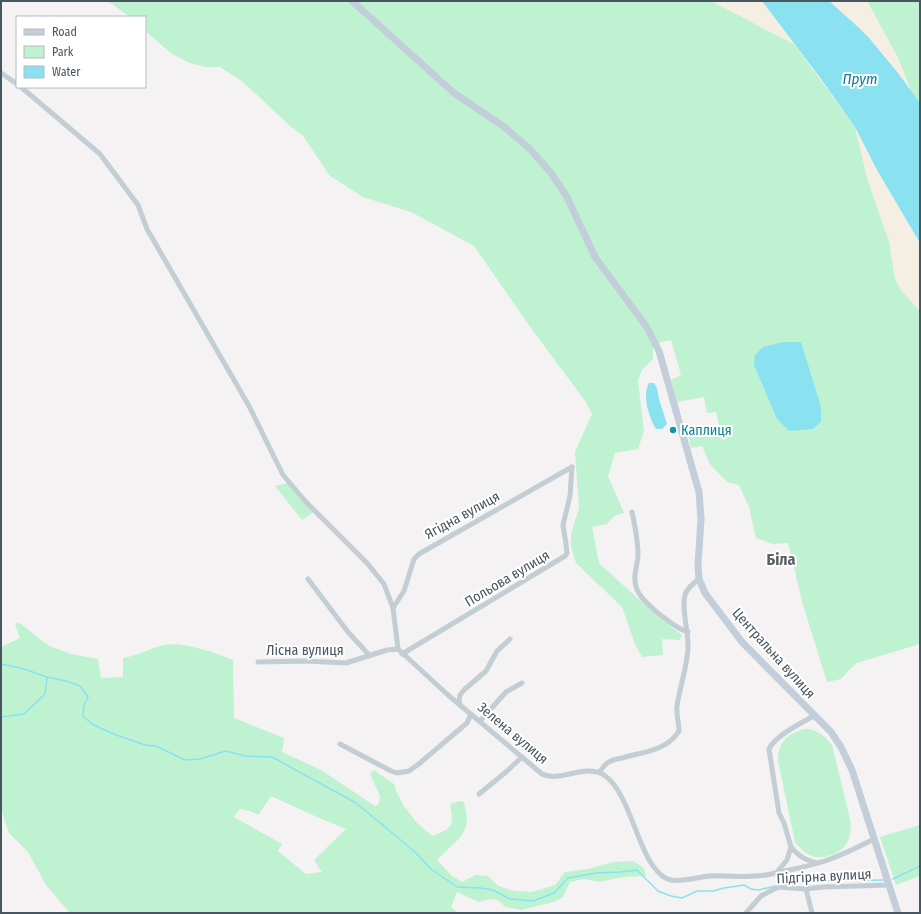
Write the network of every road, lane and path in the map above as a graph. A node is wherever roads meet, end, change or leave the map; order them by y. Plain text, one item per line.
1 (352, 1) edge
2 (1, 73) edge
3 (16, 83) edge
4 (22, 88) edge
5 (572, 467) joint
6 (632, 512) dead end
7 (308, 579) dead end
8 (699, 579) junction
9 (393, 608) junction
10 (688, 632) junction
11 (510, 640) dead end
12 (398, 649) junction
13 (402, 654) junction
14 (370, 656) junction
15 (258, 662) dead end
16 (522, 683) dead end
17 (460, 705) junction
18 (471, 714) junction
19 (814, 716) junction
20 (480, 721) junction
21 (340, 744) dead end
22 (522, 757) junction
23 (599, 772) junction
24 (479, 794) dead end
25 (874, 839) junction
26 (791, 847) junction
27 (817, 863) junction
28 (778, 872) junction
29 (889, 884) junction
30 (806, 889) junction
31 (746, 913) edge
32 (812, 913) edge
33 (898, 913) edge

1 - 8 main road, Центральна вулиця
2 - 3 street
4 - 9 street
5 - 9 street, Ягідна вулиця
5 - 13 street, Польова вулиця
6 - 10 street
7 - 14 street
8 - 10 street
8 - 19 main road, Центральна вулиця
9 - 12 street
10 - 23 street
11 - 17 street
12 - 13 street, Зелена вулиця
12 - 14 street, Лісна вулиця
13 - 17 street, Зелена вулиця
14 - 15 street, Лісна вулиця
16 - 20 street
17 - 18 street, Зелена вулиця
18 - 20 street, Зелена вулиця
18 - 21 street
19 - 25 main road, Центральна вулиця
19 - 26 street
20 - 22 street, Зелена вулиця
22 - 23 street, Зелена вулиця
22 - 24 street
23 - 28 street
25 - 27 street
25 - 29 main road, Центральна вулиця
26 - 27 street
26 - 28 street
27 - 28 street
29 - 30 street, Підгірна вулиця
29 - 33 main road, Центральна вулиця
30 - 31 street, Підгірна вулиця
30 - 32 street

